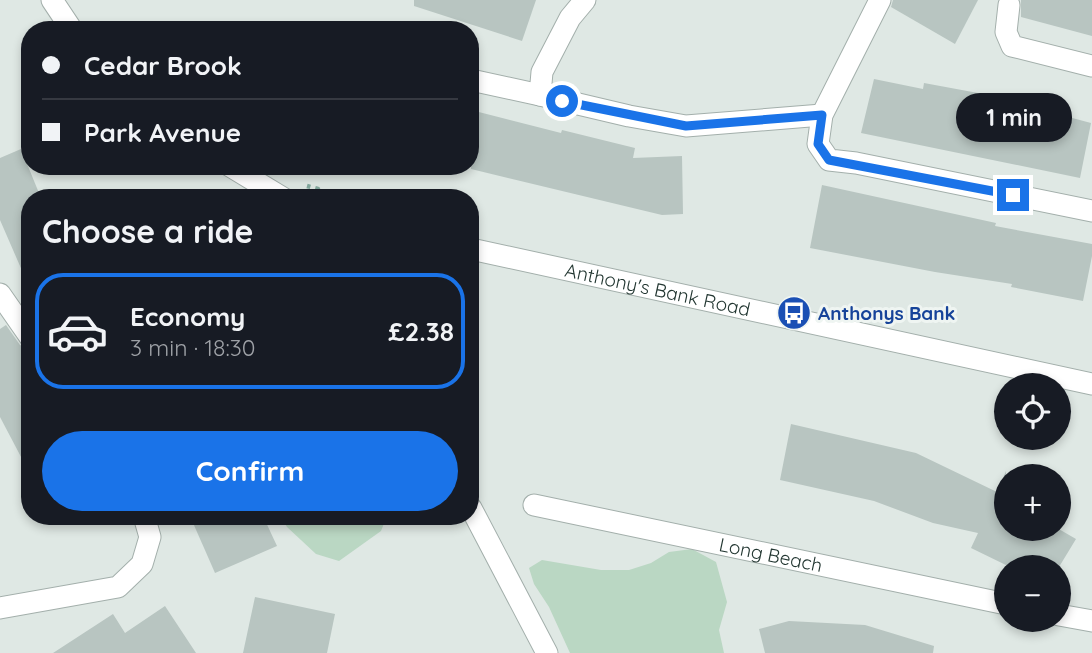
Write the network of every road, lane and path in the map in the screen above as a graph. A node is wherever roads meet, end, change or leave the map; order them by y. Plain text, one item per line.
1 (52, 0) edge
2 (586, 0) edge
3 (880, 0) edge
4 (1009, 5) dead end
5 (66, 21) edge
6 (1092, 66) edge
7 (479, 82) edge
8 (540, 95) junction
9 (822, 115) junction
10 (245, 175) edge
11 (268, 189) edge
12 (1092, 211) edge
13 (479, 251) edge
14 (0, 293) edge
15 (21, 324) edge
16 (1092, 384) edge
17 (534, 505) dead end
18 (479, 523) edge
19 (147, 525) edge
20 (994, 601) edge
21 (0, 608) edge
22 (1071, 615) edge
23 (1091, 616) edge
24 (547, 653) edge

1 - 5 street
2 - 8 street
3 - 9 street
4 - 6 street
7 - 8 street
8 - 9 street
9 - 12 street
10 - 11 street
13 - 16 street, Anthony's Bank Road
14 - 15 street
17 - 20 street, Long Beach
18 - 24 street
19 - 21 street
22 - 23 street

